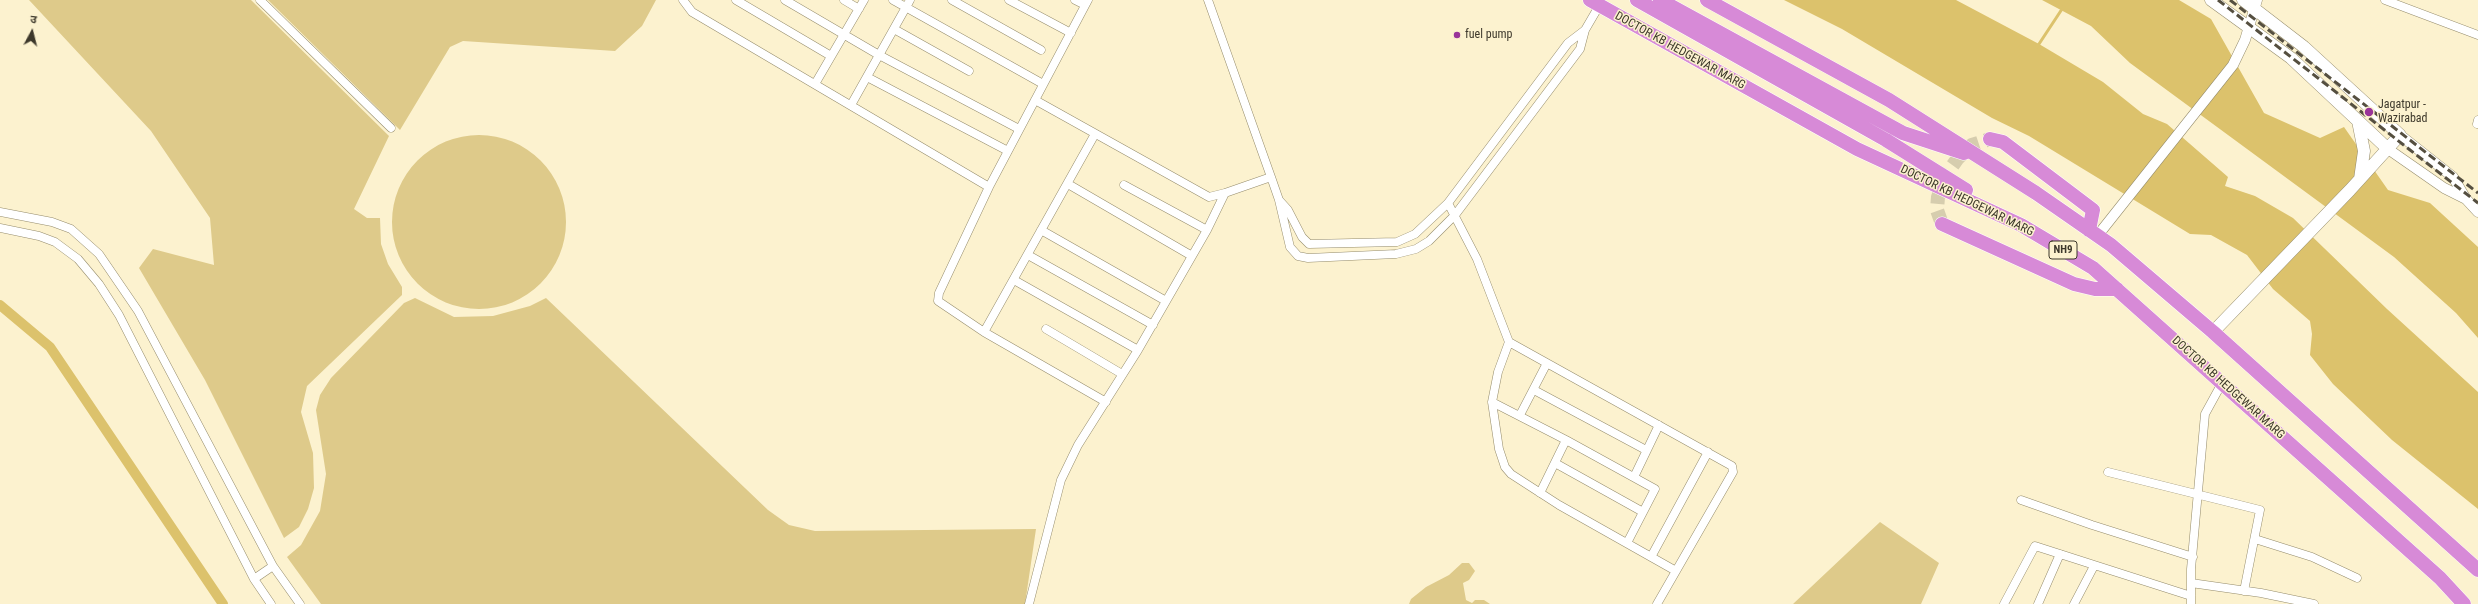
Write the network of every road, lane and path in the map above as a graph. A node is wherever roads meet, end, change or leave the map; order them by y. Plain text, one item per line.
1 (260, 0) edge
2 (683, 0) edge
3 (736, 0) edge
4 (785, 0) edge
5 (844, 0) edge
6 (864, 0) edge
7 (894, 0) edge
8 (952, 0) edge
9 (1009, 0) edge
10 (1075, 0) edge
11 (1208, 0) edge
12 (1637, 0) edge
13 (1660, 0) edge
14 (1707, 0) edge
15 (2211, 0) edge
16 (2385, 0) edge
17 (2251, 2) edge
18 (1086, 3) edge
19 (1594, 3) edge
20 (908, 4) edge
21 (859, 9) junction
22 (2249, 26) junction
23 (894, 29) junction
24 (1585, 30) junction
25 (1071, 33) junction
26 (844, 34) junction
27 (2478, 35) edge
28 (1041, 50) dead end
29 (879, 55) junction
30 (831, 56) junction
31 (969, 71) dead end
32 (867, 77) junction
33 (815, 84) junction
34 (1043, 84) junction
35 (1035, 100) junction
36 (851, 105) junction
37 (2358, 121) junction
38 (390, 128) dead end
39 (1020, 129) junction
40 (1095, 134) junction
41 (2400, 135) junction
42 (1990, 139) tunnel mouth
43 (2388, 149) junction
44 (1008, 151) junction
45 (1984, 160) junction
46 (1271, 177) junction
47 (2360, 179) junction
48 (1068, 184) junction
49 (1124, 185) dead end
50 (989, 187) junction
51 (1225, 193) junction
52 (2466, 199) junction
53 (1279, 200) junction
54 (1448, 203) junction
55 (0, 212) edge
56 (2478, 212) edge
57 (1455, 215) junction
58 (1942, 224) dead end
59 (2021, 225) junction
60 (0, 228) edge
61 (1042, 230) junction
62 (1207, 230) junction
63 (2093, 233) junction
64 (1028, 255) junction
65 (1192, 256) junction
66 (1014, 280) junction
67 (2117, 289) junction
68 (1166, 301) junction
69 (1152, 325) junction
70 (1046, 329) dead end
71 (984, 332) junction
72 (2213, 332) junction
73 (1509, 342) junction
74 (1138, 350) junction
75 (1547, 363) junction
76 (1122, 374) junction
77 (2222, 383) junction
78 (1534, 390) junction
79 (1106, 402) junction
80 (1492, 402) junction
81 (1520, 415) junction
82 (1659, 425) junction
83 (1566, 440) junction
84 (1646, 450) junction
85 (1708, 452) junction
86 (1555, 463) junction
87 (2108, 472) dead end
88 (1634, 477) junction
89 (1540, 493) junction
90 (2198, 495) junction
91 (2022, 500) dead end
92 (1643, 512) junction
93 (2254, 539) junction
94 (1627, 543) junction
95 (2060, 554) junction
96 (2192, 556) junction
97 (1651, 557) junction
98 (273, 566) junction
99 (2094, 566) junction
100 (2478, 570) edge
101 (1676, 571) junction
102 (2357, 578) dead end
103 (254, 579) junction
104 (2191, 583) junction
105 (2244, 590) junction
106 (2191, 600) edge
107 (271, 604) edge
108 (300, 604) edge
109 (1029, 604) edge
110 (1657, 604) edge
111 (2004, 604) edge
112 (2038, 604) edge
113 (2074, 604) edge
114 (2314, 604) edge
115 (2464, 604) edge

1 - 38 street
2 - 33 street
3 - 30 street
4 - 26 street
5 - 21 street
6 - 21 street
7 - 20 street
8 - 28 street
9 - 25 street
10 - 18 street
11 - 46 street
12 - 59 highway
13 - 45 highway
14 - 45 highway, NH9
15 - 22 main road
16 - 27 street
17 - 22 street
17 - 41 main road
18 - 25 street
19 - 24 street
19 - 59 highway, DOCTOR KB HEDGEWAR MARG / NH9
20 - 23 street
20 - 34 street
21 - 26 street
22 - 37 main road
22 - 63 street
23 - 29 street
23 - 31 street
24 - 54 street
24 - 57 street
25 - 34 street
26 - 29 street
26 - 30 street
29 - 32 street
29 - 39 street
30 - 33 street
32 - 36 street
32 - 44 street
33 - 36 street
34 - 35 street
35 - 39 street
35 - 40 street
36 - 50 street
37 - 43 main road
37 - 47 main road
39 - 44 street
40 - 48 street
40 - 51 street
41 - 43 main road
41 - 52 street
42 - 63 highway
43 - 47 main road
43 - 52 street
44 - 50 street
45 - 63 highway, NH9
46 - 51 street
46 - 53 street
47 - 72 main road
48 - 61 street
48 - 65 street
49 - 62 street
50 - 71 street
51 - 62 street
52 - 56 street
53 - 54 street
53 - 57 street
54 - 57 street
55 - 98 street
57 - 73 street
58 - 67 highway
59 - 67 highway, DOCTOR KB HEDGEWAR MARG / NH9
60 - 103 street
61 - 64 street
61 - 68 street
62 - 65 street
63 - 72 highway, NH9
64 - 66 street
64 - 69 street
65 - 68 street
66 - 71 street
66 - 74 street
67 - 77 highway, DOCTOR KB HEDGEWAR MARG / NH9
68 - 69 street
69 - 74 street
70 - 76 street
71 - 79 street
72 - 100 highway, NH9
73 - 75 street
73 - 80 street
74 - 76 street
75 - 78 street
75 - 82 street
76 - 79 street
77 - 90 street
77 - 115 highway, DOCTOR KB HEDGEWAR MARG / NH9
78 - 81 street
78 - 84 street
79 - 109 street
80 - 81 street
80 - 89 street
81 - 83 street
82 - 84 street
82 - 85 street
83 - 86 street
83 - 88 street
84 - 88 street
85 - 97 street
85 - 101 street
86 - 89 street
86 - 92 street
87 - 90 street
88 - 92 street
89 - 94 street
90 - 93 street
90 - 96 street
91 - 96 street
92 - 94 street
93 - 102 street
93 - 105 street
94 - 97 street
95 - 99 street
95 - 111 street
95 - 112 street
96 - 104 street
97 - 101 street
98 - 103 street
98 - 108 street
99 - 106 street
99 - 113 street
101 - 110 street
103 - 107 street
104 - 105 street
104 - 106 street
105 - 114 street

